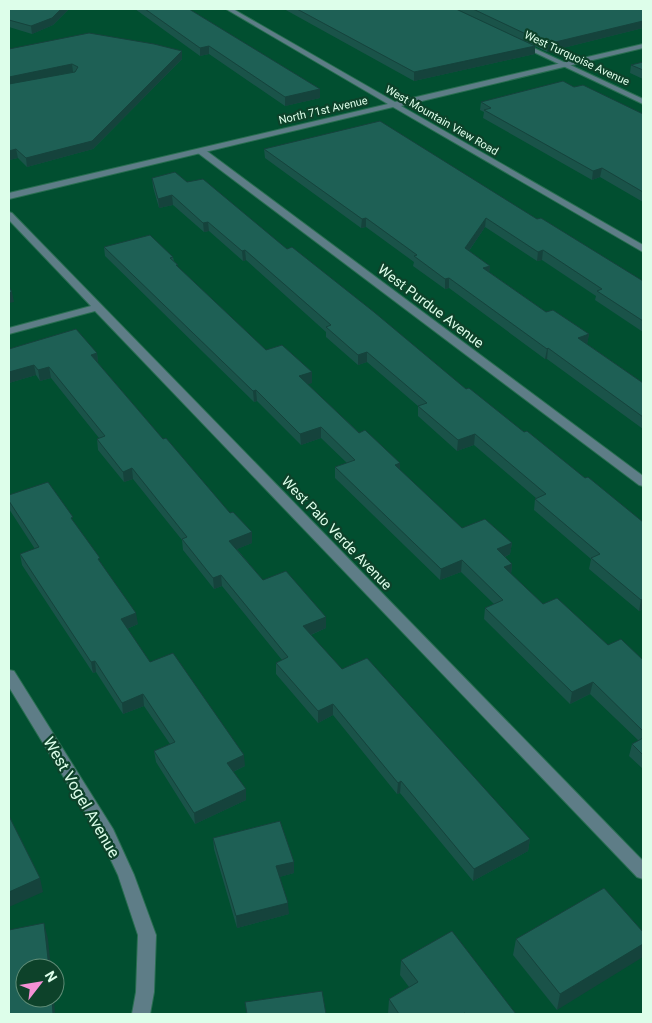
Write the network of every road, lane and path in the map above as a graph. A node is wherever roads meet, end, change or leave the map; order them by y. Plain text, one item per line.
1 (229, 9) edge
2 (514, 41) edge
3 (643, 46) edge
4 (565, 65) junction
5 (643, 102) edge
6 (394, 105) junction
7 (201, 151) junction
8 (9, 196) edge
9 (9, 215) edge
10 (643, 249) edge
11 (97, 307) junction
12 (9, 331) edge
13 (643, 482) edge
14 (9, 675) edge
15 (643, 872) edge
16 (141, 1014) edge

1 - 6 street, West Mountain View Road
2 - 4 street, West Turquoise Avenue
3 - 4 street, North 71st Avenue
4 - 5 street, West Turquoise Avenue
4 - 6 street, North 71st Avenue
6 - 7 street, North 71st Avenue
6 - 10 street, West Mountain View Road
7 - 8 street, North 71st Avenue
7 - 13 street, West Purdue Avenue
9 - 11 street, West Palo Verde Avenue
11 - 12 street
11 - 15 street, West Palo Verde Avenue
14 - 16 street, West Vogel Avenue

